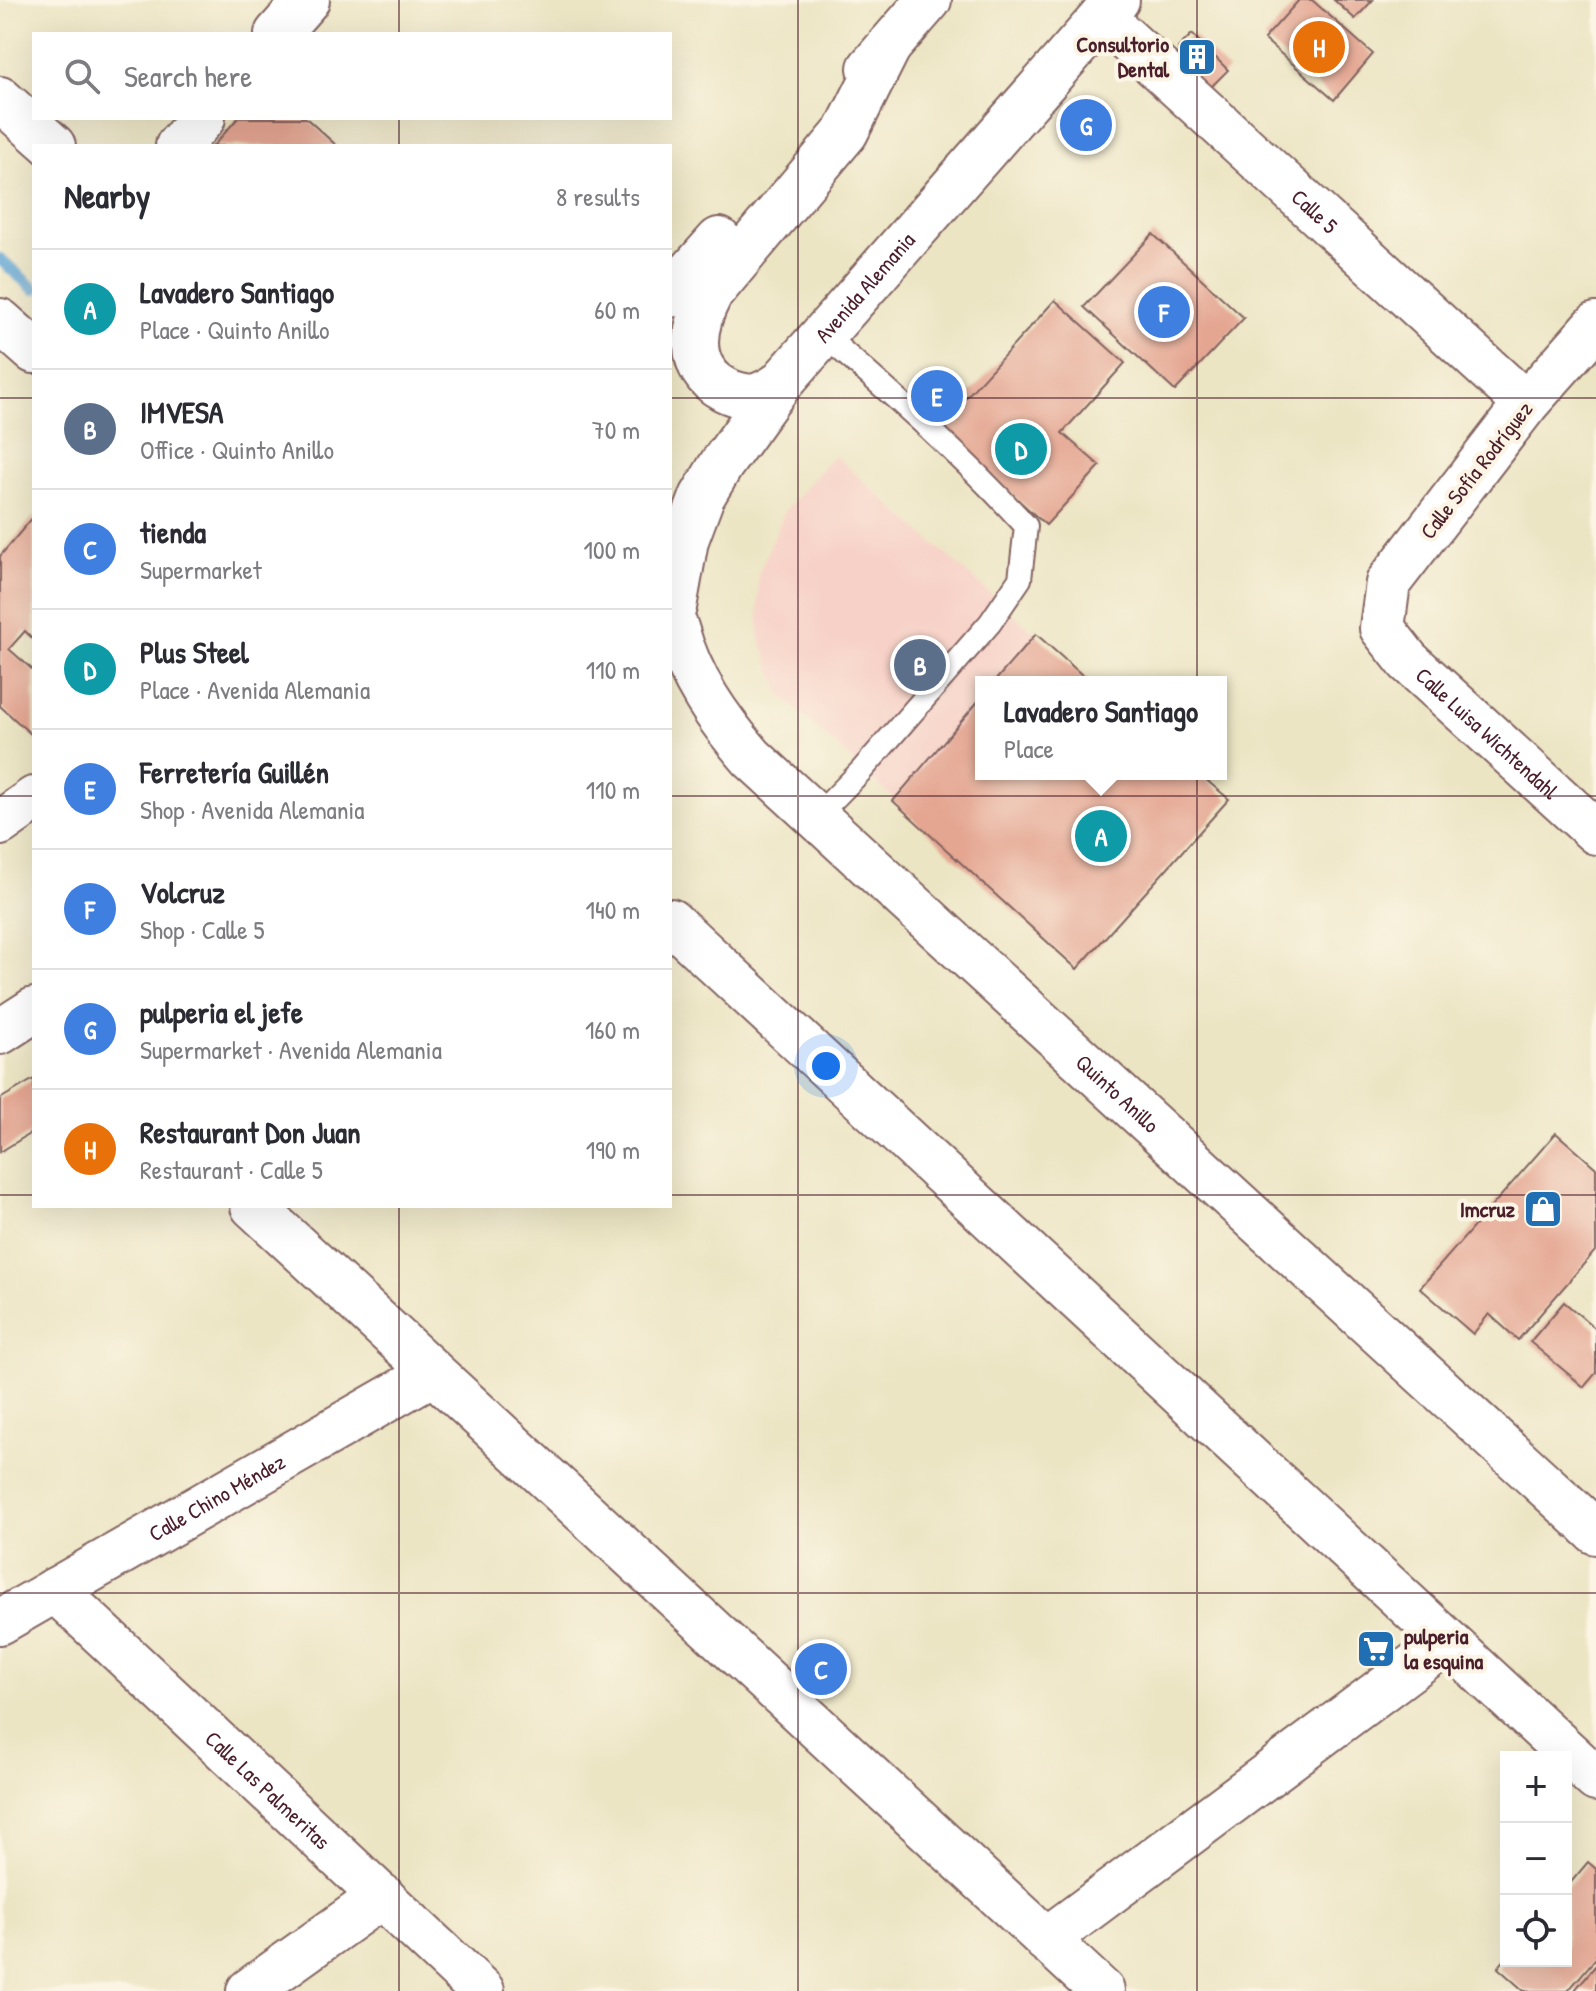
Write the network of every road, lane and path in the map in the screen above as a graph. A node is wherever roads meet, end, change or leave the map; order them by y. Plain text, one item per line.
1 (307, 0) edge
2 (929, 0) edge
3 (1109, 8) edge
4 (279, 32) edge
5 (889, 46) junction
6 (0, 99) edge
7 (201, 120) edge
8 (51, 144) edge
9 (180, 144) edge
10 (672, 293) edge
11 (0, 321) edge
12 (1596, 325) edge
13 (824, 335) junction
14 (32, 349) edge
15 (778, 386) junction
16 (1526, 404) junction
17 (673, 609) edge
18 (1382, 628) joint
19 (672, 634) edge
20 (816, 817) junction
21 (1596, 832) edge
22 (672, 923) edge
23 (32, 1011) edge
24 (0, 1032) edge
25 (255, 1208) edge
26 (433, 1373) junction
27 (1596, 1532) edge
28 (55, 1590) junction
29 (0, 1622) edge
30 (1446, 1642) junction
31 (1596, 1779) edge
32 (382, 1896) junction
33 (1046, 1940) junction
34 (249, 1991) edge
35 (482, 1991) edge
36 (1102, 1991) edge

1 - 4 main road
2 - 5 main road
3 - 13 main road, Avenida Alemania
3 - 16 main road, Calle 5
5 - 10 main road
5 - 15 main road
6 - 8 main road
7 - 9 main road
11 - 14 main road
12 - 16 main road, Calle Sofía Rodríguez
13 - 15 main road, Avenida Alemania
13 - 20 lane
15 - 17 main road, Avenida Alemania
16 - 18 main road, Calle Sofía Rodríguez
17 - 19 main road, Avenida Alemania
17 - 20 main road, Quinto Anillo
18 - 21 main road, Calle Luisa Wichtendahl
20 - 27 main road, Quinto Anillo
22 - 30 main road
23 - 24 main road
25 - 26 main road
26 - 28 main road, Calle Chino Méndez
26 - 33 main road
28 - 29 main road, Calle Chino Méndez
28 - 32 main road, Calle Las Palmeritas
30 - 31 main road
30 - 33 main road
32 - 34 main road
32 - 35 main road, Calle Las Palmeritas
33 - 36 main road

